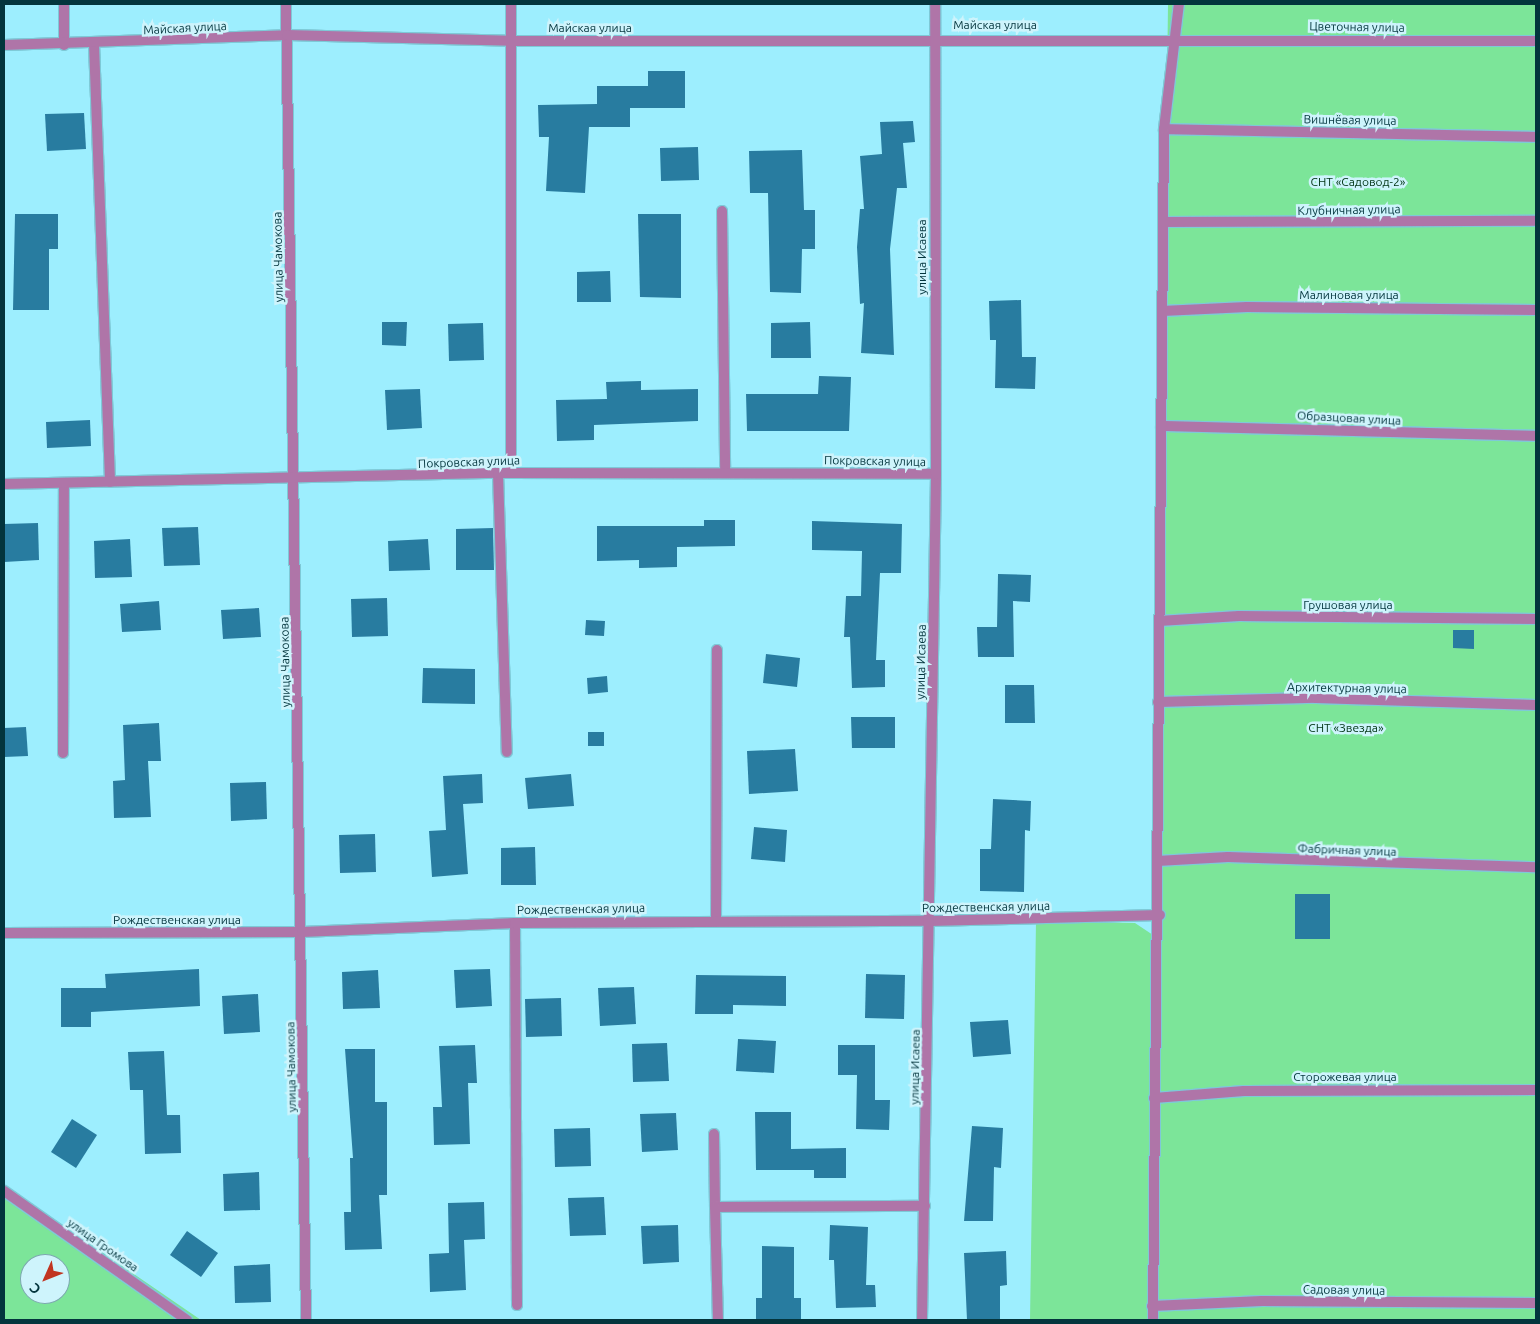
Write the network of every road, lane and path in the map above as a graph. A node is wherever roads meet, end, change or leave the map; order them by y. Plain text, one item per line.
1 (64, 4) edge
2 (286, 4) edge
3 (511, 4) edge
4 (935, 4) edge
5 (1179, 4) edge
6 (287, 35) junction
7 (934, 38) junction
8 (1177, 38) junction
9 (511, 41) junction
10 (1536, 41) edge
11 (94, 44) junction
12 (4, 45) edge
13 (64, 45) junction
14 (1164, 129) junction
15 (1536, 137) edge
16 (722, 211) dead end
17 (1536, 221) edge
18 (1163, 222) junction
19 (1536, 310) edge
20 (1162, 311) junction
21 (1161, 426) junction
22 (1536, 436) edge
23 (725, 472) junction
24 (498, 473) junction
25 (511, 473) junction
26 (936, 474) junction
27 (295, 480) junction
28 (110, 482) junction
29 (64, 483) junction
30 (4, 484) edge
31 (1536, 619) edge
32 (1159, 621) junction
33 (717, 650) dead end
34 (1158, 702) junction
35 (1536, 705) edge
36 (507, 752) dead end
37 (63, 753) dead end
38 (1157, 861) junction
39 (1536, 867) edge
40 (1160, 915) junction
41 (716, 920) junction
42 (930, 921) junction
43 (515, 923) junction
44 (302, 932) junction
45 (4, 933) edge
46 (1536, 1090) edge
47 (1154, 1098) junction
48 (714, 1134) dead end
49 (4, 1191) edge
50 (925, 1206) junction
51 (716, 1207) junction
52 (1536, 1303) edge
53 (516, 1305) dead end
54 (1152, 1306) junction
55 (187, 1320) edge
56 (306, 1320) edge
57 (718, 1320) edge
58 (922, 1320) edge
59 (1153, 1320) edge

1 - 13 street
2 - 6 street, улица Чамокова
3 - 9 street
4 - 7 street, улица Исаева
5 - 8 street
6 - 9 street, Майская улица
6 - 11 street, Майская улица
6 - 27 street, улица Чамокова
7 - 8 street, Майская улица
7 - 9 street, Майская улица
7 - 26 street, улица Исаева
8 - 10 street, Цветочная улица
8 - 14 street
9 - 25 street
11 - 13 street, Майская улица
11 - 28 street
12 - 13 street, Майская улица
14 - 15 street, Вишнёвая улица
14 - 18 street
16 - 23 street
17 - 18 street, Клубничная улица
18 - 20 street
19 - 20 street, Малиновая улица
20 - 21 street
21 - 22 street, Образцовая улица
21 - 32 street
23 - 25 street, Покровская улица
23 - 26 street, Покровская улица
24 - 25 street, Покровская улица
24 - 27 street, Покровская улица
24 - 36 street
26 - 42 street, улица Исаева
27 - 28 street, Покровская улица
27 - 44 street, улица Чамокова
28 - 29 street, Покровская улица
29 - 30 street, Покровская улица
29 - 37 street
31 - 32 street, Грушовая улица
32 - 34 street
33 - 41 street
34 - 35 street, Архитектурная улица
34 - 38 street
38 - 39 street, Фабричная улица
38 - 40 street
40 - 42 street, Рождественская улица
40 - 47 street
41 - 42 street, Рождественская улица
41 - 43 street, Рождественская улица
42 - 50 street, улица Исаева
43 - 44 street, Рождественская улица
43 - 53 street
44 - 45 street, Рождественская улица
44 - 56 street, улица Чамокова
46 - 47 street, Сторожевая улица
47 - 54 street
48 - 51 street
49 - 55 street, улица Громова
50 - 51 street
50 - 58 street, улица Исаева
51 - 57 street
52 - 54 street, Садовая улица
54 - 59 street

